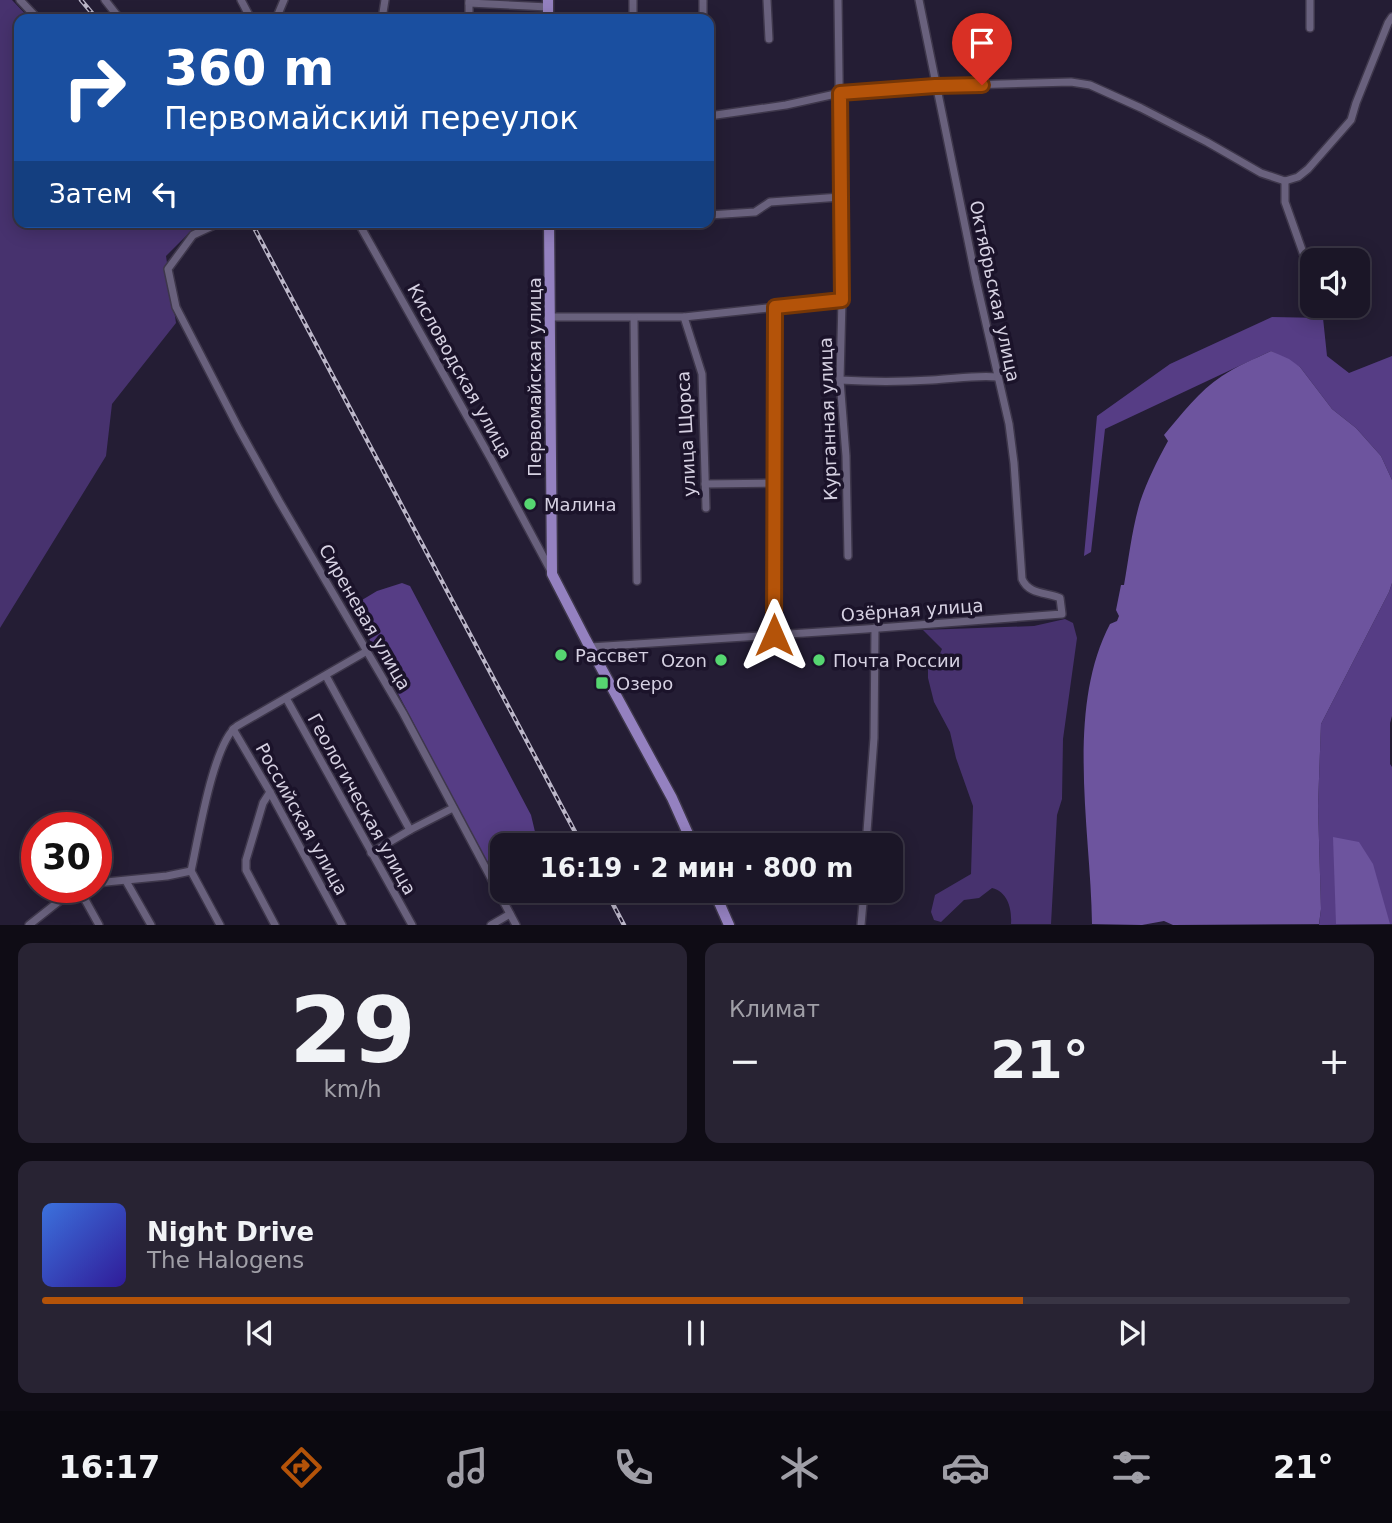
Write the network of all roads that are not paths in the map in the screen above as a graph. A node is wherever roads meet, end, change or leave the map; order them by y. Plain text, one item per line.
1 (20, 0) edge
2 (105, 0) edge
3 (768, 0) edge
4 (838, 0) edge
5 (919, 0) edge
6 (1310, 0) edge
7 (469, 1) edge
8 (548, 3) edge
9 (33, 14) edge
10 (116, 14) edge
11 (1392, 17) edge
12 (1310, 28) dead end
13 (769, 39) dead end
14 (935, 86) junction
15 (840, 93) junction
16 (714, 115) edge
17 (1285, 181) junction
18 (841, 197) junction
19 (714, 215) edge
20 (204, 228) edge
21 (361, 228) edge
22 (549, 228) edge
23 (1301, 248) edge
24 (842, 300) junction
25 (775, 307) junction
26 (550, 317) junction
27 (684, 317) junction
28 (634, 318) junction
29 (997, 377) junction
30 (840, 380) junction
31 (775, 483) junction
32 (705, 484) junction
33 (706, 508) dead end
34 (848, 556) dead end
35 (552, 574) junction
36 (637, 581) dead end
37 (1029, 589) joint
38 (875, 628) junction
39 (774, 635) junction
40 (590, 647) junction
41 (367, 651) junction
42 (326, 676) junction
43 (286, 698) junction
44 (233, 729) junction
45 (270, 792) junction
46 (453, 807) junction
47 (410, 830) junction
48 (688, 833) edge
49 (867, 833) edge
50 (371, 853) junction
51 (191, 871) junction
52 (126, 881) junction
53 (112, 882) edge
54 (57, 903) edge
55 (87, 903) edge
56 (719, 903) edge
57 (862, 903) edge
58 (510, 914) junction
59 (29, 925) edge
60 (99, 925) edge
61 (151, 925) edge
62 (220, 925) edge
63 (275, 925) edge
64 (342, 925) edge
65 (412, 925) edge
66 (491, 925) edge
67 (516, 925) edge
68 (729, 925) edge
69 (861, 925) edge

1 - 9 street
2 - 10 street
3 - 13 street
4 - 15 street, Курганная улица
5 - 14 street, Октябрьская улица
6 - 12 street
7 - 8 street
11 - 17 street
14 - 15 street
14 - 17 street
14 - 29 street, Октябрьская улица
15 - 16 street
15 - 18 street, Курганная улица
17 - 23 street
18 - 19 street
18 - 24 street, Курганная улица
20 - 41 street, Сиреневая улица
21 - 35 street, Кисловодская улица
22 - 26 main road, Первомайская улица
24 - 25 street
24 - 30 street, Курганная улица
25 - 27 street
25 - 31 street
26 - 28 street
26 - 35 main road, Первомайская улица
27 - 28 street
27 - 32 street, улица Щорса
28 - 36 street
29 - 30 street
29 - 37 street, Октябрьская улица
30 - 34 street, Курганная улица
31 - 32 street
31 - 39 street
32 - 33 street, улица Щорса
35 - 40 main road
37 - 38 street, Озёрная улица
38 - 39 street, Озёрная улица
38 - 49 street
39 - 40 street, Озёрная улица
40 - 48 main road
41 - 42 street
41 - 46 street, Сиреневая улица
42 - 43 street
42 - 47 street
43 - 44 street
43 - 50 street, Геологическая улица
44 - 45 street, Российская улица
44 - 51 street
45 - 63 street
45 - 64 street, Российская улица
46 - 47 street
46 - 58 street, Сиреневая улица
47 - 50 street
50 - 65 street, Геологическая улица
51 - 52 street
51 - 62 street
52 - 53 street
52 - 61 street
54 - 59 street
55 - 60 street
56 - 68 main road
57 - 69 street
58 - 66 street
58 - 67 street, Сиреневая улица

